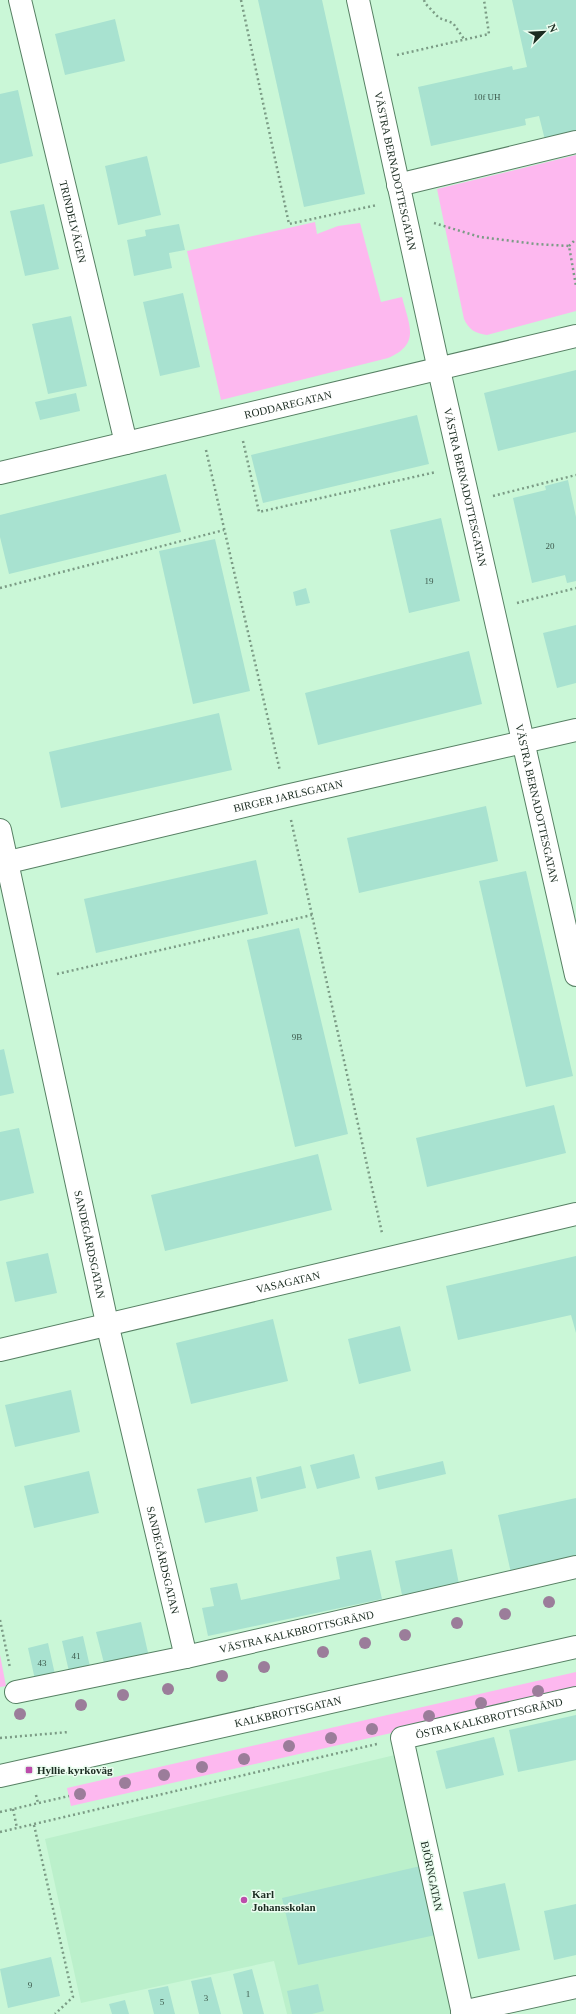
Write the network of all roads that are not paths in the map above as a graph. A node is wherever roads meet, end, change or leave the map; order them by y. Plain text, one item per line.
1 (20, 0) edge
2 (358, 0) edge
3 (576, 142) edge
4 (401, 200) junction
5 (576, 336) edge
6 (439, 370) junction
7 (126, 443) junction
8 (0, 473) edge
9 (576, 730) edge
10 (524, 742) junction
11 (0, 830) edge
12 (3, 863) edge
13 (576, 975) edge
14 (576, 1214) edge
15 (107, 1323) junction
16 (0, 1350) edge
17 (576, 1567) edge
18 (576, 1647) edge
19 (186, 1658) junction
20 (16, 1692) road end
21 (576, 1698) edge
22 (402, 1738) joint
23 (0, 1776) edge
24 (572, 1988) edge
25 (463, 2013) edge

1 - 7 street, TRINDELVÄGEN
2 - 4 street, VÄSTRA BERNADOTTESGATAN
3 - 4 street
4 - 6 street, VÄSTRA BERNADOTTESGATAN
5 - 6 street, RODDAREGATAN
6 - 7 street, RODDAREGATAN
6 - 10 street, VÄSTRA BERNADOTTESGATAN
7 - 8 street, RODDAREGATAN
9 - 10 street, BIRGER JARLSGATAN
10 - 12 street, BIRGER JARLSGATAN
10 - 13 street, VÄSTRA BERNADOTTESGATAN
11 - 12 street, SANDEGÅRDSGATAN
12 - 15 street, SANDEGÅRDSGATAN
14 - 15 street, VASAGATAN
15 - 16 street, VASAGATAN
15 - 19 street, SANDEGÅRDSGATAN
17 - 19 street, VÄSTRA KALKBROTTSGRÄND
18 - 23 street, KALKBROTTSGATAN
19 - 20 street, VÄSTRA KALKBROTTSGRÄND
21 - 22 street, ÖSTRA KALKBROTTSGRÄND
22 - 25 street, BJÖRNGATAN
24 - 25 street

